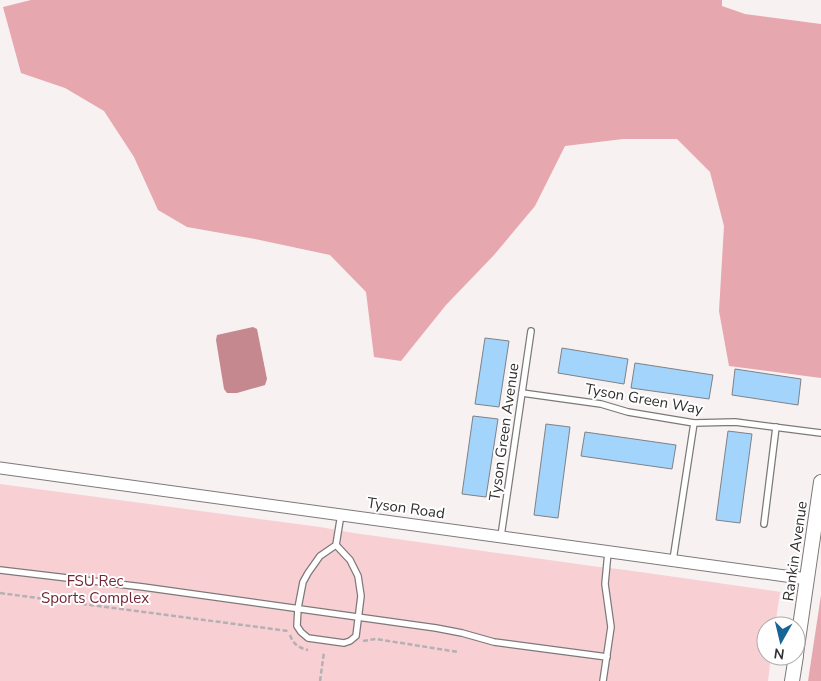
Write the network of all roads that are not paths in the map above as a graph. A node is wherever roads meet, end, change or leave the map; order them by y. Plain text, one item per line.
1 (532, 331) dead end
2 (522, 392) junction
3 (694, 423) junction
4 (776, 427) junction
5 (821, 433) edge
6 (0, 468) edge
7 (821, 482) edge
8 (341, 514) junction
9 (764, 524) dead end
10 (501, 536) junction
11 (336, 545) junction
12 (608, 552) junction
13 (673, 560) junction
14 (0, 570) edge
15 (807, 579) junction
16 (298, 608) junction
17 (802, 616) edge
18 (359, 617) junction
19 (607, 657) junction
20 (794, 666) edge
21 (604, 681) edge
22 (792, 681) edge

1 - 2 lane, Tyson Green Avenue
2 - 3 lane, Tyson Green Way
2 - 10 lane, Tyson Green Avenue
3 - 4 lane, Tyson Green Way
3 - 13 lane
4 - 5 lane, Tyson Green Way
4 - 9 lane
6 - 8 street, Tyson Road
7 - 15 street, Rankin Avenue
8 - 10 street, Tyson Road
8 - 11 lane
10 - 12 street, Tyson Road
11 - 16 lane
11 - 18 lane
12 - 13 street, Tyson Road
12 - 19 lane
13 - 15 street, Tyson Road
14 - 16 lane
15 - 17 street, Rankin Avenue
16 - 18 lane
16 - 18 lane
18 - 19 lane
19 - 21 lane
20 - 22 street, Rankin Avenue

